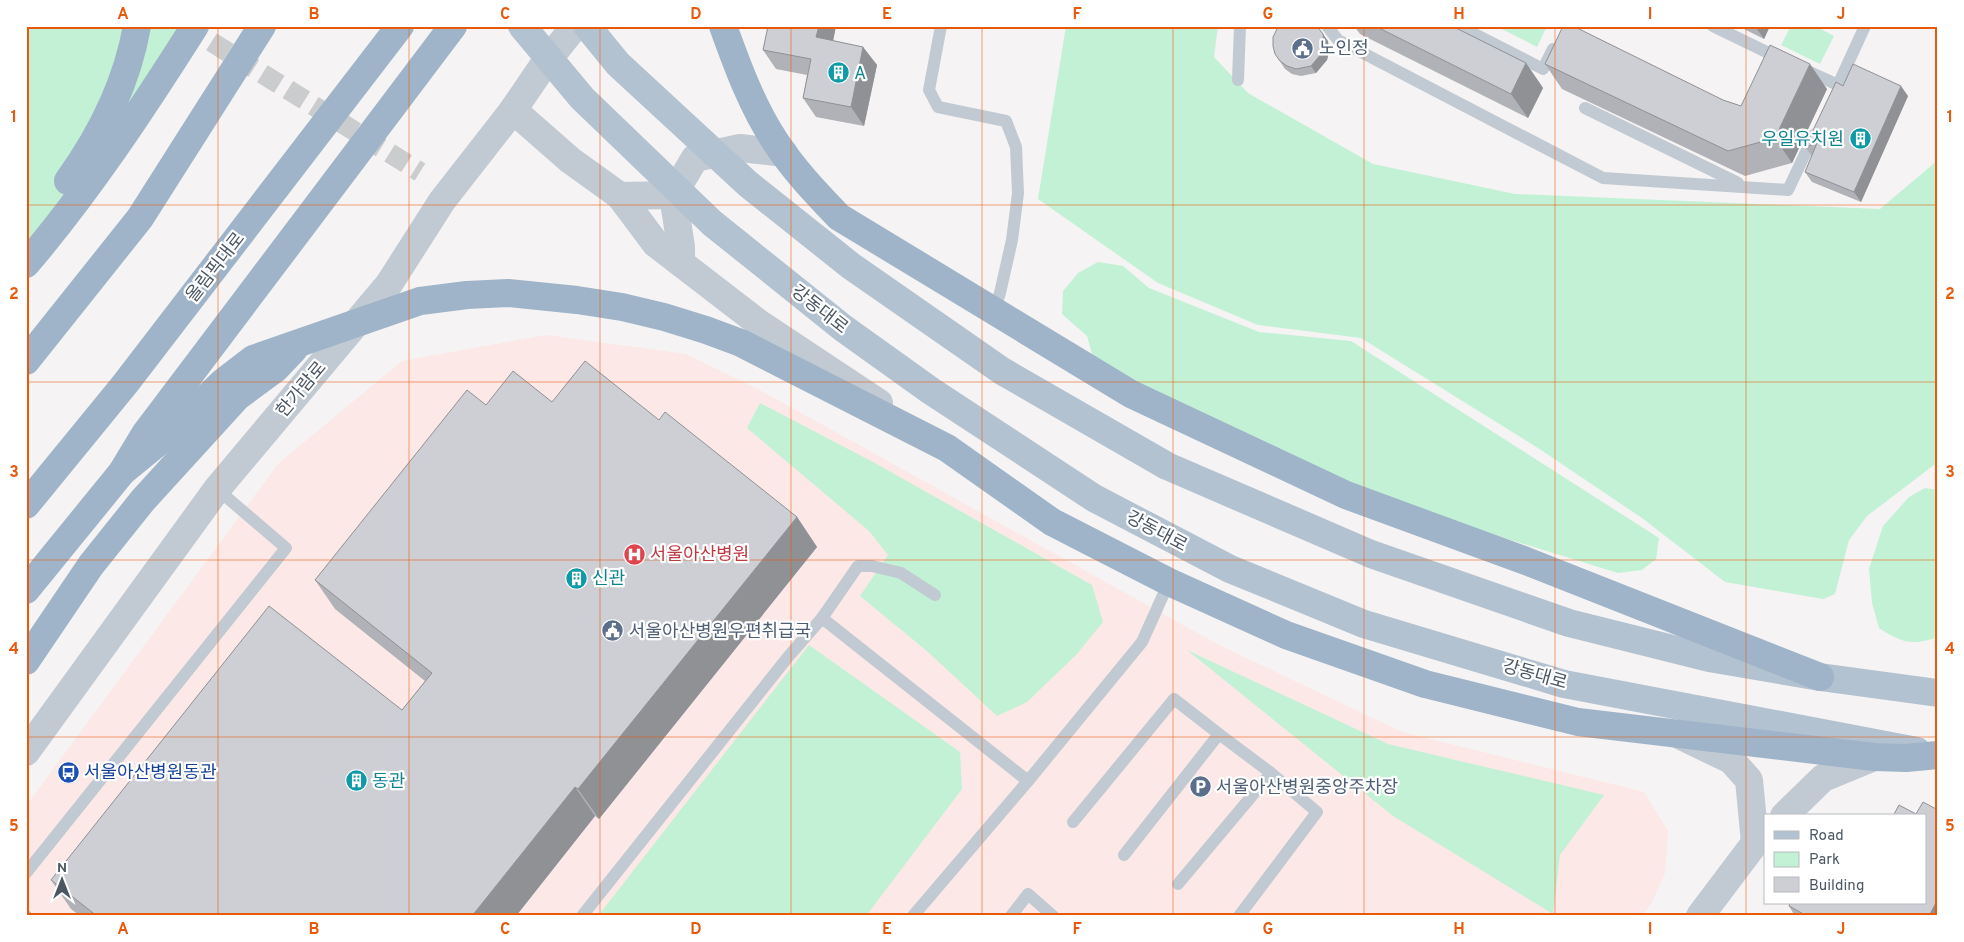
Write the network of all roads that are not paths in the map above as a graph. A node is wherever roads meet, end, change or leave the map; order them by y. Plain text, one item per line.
1 (136, 26) edge
2 (195, 26) edge
3 (262, 26) edge
4 (400, 26) edge
5 (453, 26) edge
6 (522, 26) edge
7 (575, 26) edge
8 (587, 26) edge
9 (723, 26) edge
10 (941, 26) edge
11 (1240, 26) edge
12 (1327, 26) edge
13 (1459, 26) edge
14 (1713, 26) edge
15 (1865, 26) edge
16 (1559, 36) edge
17 (1238, 80) dead end
18 (1585, 108) edge
19 (513, 110) junction
20 (1821, 120) edge
21 (123, 137) junction
22 (784, 153) junction
23 (1744, 186) junction
24 (673, 195) junction
25 (620, 196) junction
26 (26, 238) edge
27 (681, 263) junction
28 (26, 264) edge
29 (75, 299) junction
30 (994, 311) junction
31 (26, 343) edge
32 (298, 344) junction
33 (26, 361) edge
34 (947, 448) junction
35 (122, 472) junction
36 (216, 489) junction
37 (26, 505) edge
38 (1168, 582) junction
39 (26, 590) edge
40 (935, 595) dead end
41 (822, 618) junction
42 (26, 661) edge
43 (1820, 677) junction
44 (1938, 692) edge
45 (1219, 734) junction
46 (1678, 735) junction
47 (26, 752) edge
48 (1938, 755) edge
49 (1874, 757) junction
50 (1271, 773) junction
51 (1028, 781) junction
52 (1786, 814) edge
53 (1073, 822) dead end
54 (1760, 838) edge
55 (1124, 855) dead end
56 (26, 873) edge
57 (1178, 884) dead end
58 (582, 916) edge
59 (913, 916) edge
60 (1010, 916) edge
61 (1053, 916) edge
62 (1239, 916) edge
63 (1700, 916) edge

1 - 26 highway
2 - 21 highway
3 - 29 highway
4 - 37 highway, 올림픽대로
5 - 35 highway
6 - 48 main road, 강동대로
7 - 19 street, 한가람로
8 - 43 main road
9 - 22 highway
10 - 30 lane
11 - 17 lane
12 - 23 lane
13 - 16 lane
14 - 15 lane
18 - 23 lane
19 - 25 street
19 - 36 street, 한가람로
20 - 23 lane
21 - 26 highway
21 - 28 highway
22 - 24 street
22 - 30 highway
24 - 25 street
24 - 27 street
25 - 27 street
27 - 34 street
29 - 31 highway
29 - 33 highway
30 - 43 highway
32 - 34 highway
32 - 35 highway
32 - 42 highway
34 - 38 highway
35 - 39 highway
36 - 47 street, 한가람로
36 - 56 lane
38 - 46 highway
38 - 51 lane
40 - 41 lane
41 - 51 lane
41 - 58 lane
43 - 44 main road
45 - 50 lane
45 - 53 lane
45 - 55 lane
46 - 49 highway
46 - 54 street
48 - 49 highway
49 - 52 street
50 - 57 lane
50 - 62 lane
51 - 59 lane
54 - 63 street
60 - 61 lane

